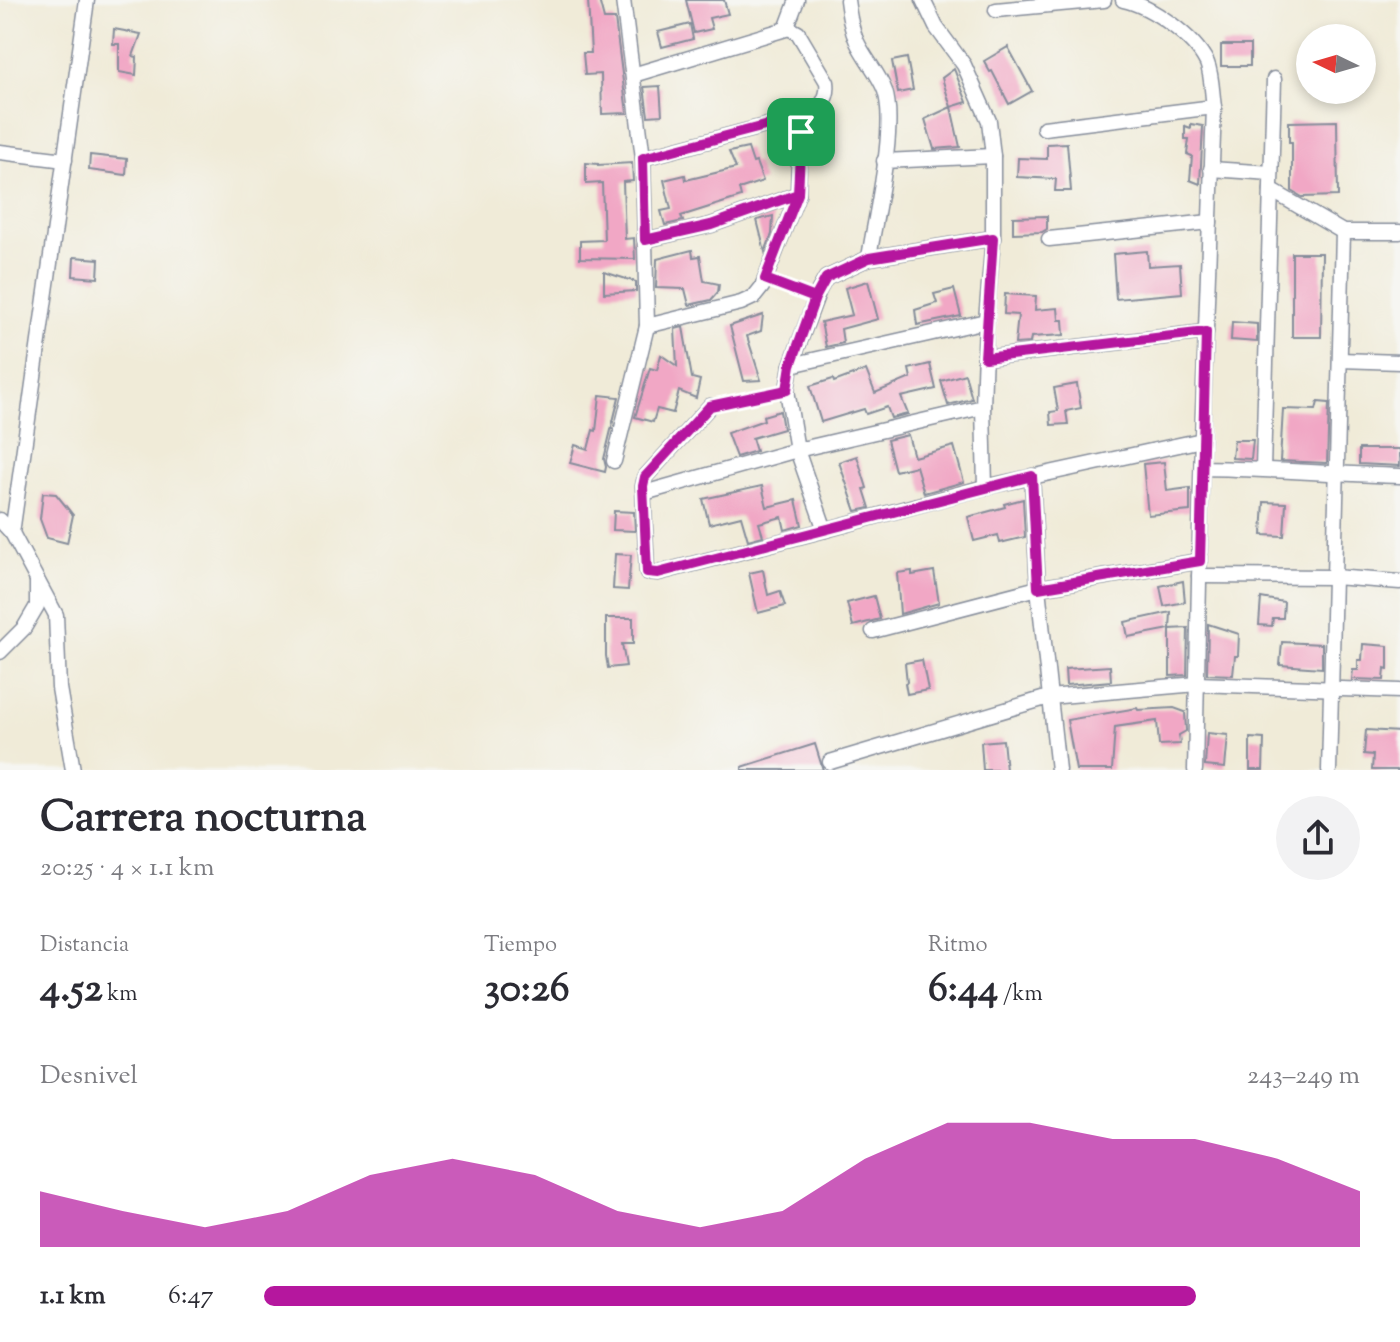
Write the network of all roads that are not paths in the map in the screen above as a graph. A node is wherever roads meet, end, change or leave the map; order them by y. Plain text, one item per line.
1 (87, 0) edge
2 (797, 0) edge
3 (847, 0) edge
4 (923, 0) edge
5 (1104, 0) edge
6 (1123, 0) edge
7 (628, 1) edge
8 (996, 10) dead end
9 (789, 28) junction
10 (633, 75) junction
11 (1274, 79) dead end
12 (1214, 107) junction
13 (800, 124) junction
14 (1044, 128) dead end
15 (0, 152) edge
16 (993, 156) junction
17 (643, 158) junction
18 (65, 160) junction
19 (884, 161) junction
20 (1211, 169) junction
21 (1271, 173) junction
22 (1271, 190) junction
23 (798, 194) junction
24 (1210, 222) junction
25 (1343, 232) junction
26 (1400, 232) edge
27 (993, 238) junction
28 (1049, 239) dead end
29 (645, 240) junction
30 (869, 258) junction
31 (986, 321) junction
32 (647, 326) junction
33 (1206, 332) junction
34 (985, 358) junction
35 (1340, 360) junction
36 (1400, 362) edge
37 (791, 365) junction
38 (710, 406) road end
39 (983, 407) junction
40 (1202, 440) junction
41 (797, 450) junction
42 (614, 461) dead end
43 (1202, 468) junction
44 (1263, 469) junction
45 (1337, 474) junction
46 (1032, 476) junction
47 (1400, 476) edge
48 (985, 487) junction
49 (644, 493) junction
50 (0, 520) edge
51 (825, 530) junction
52 (12, 533) junction
53 (1199, 568) junction
54 (1334, 577) junction
55 (37, 582) junction
56 (1400, 582) edge
57 (1038, 588) junction
58 (873, 631) dead end
59 (0, 652) edge
60 (1197, 684) junction
61 (1331, 689) junction
62 (1400, 691) edge
63 (1049, 697) junction
64 (830, 762) dead end
65 (73, 770) edge
66 (1058, 770) edge
67 (1195, 770) edge
68 (1329, 770) edge

1 - 18 street
2 - 9 street
3 - 19 street
4 - 16 street
5 - 8 street
6 - 12 street
7 - 10 street
9 - 10 street
9 - 13 street
10 - 17 street
11 - 21 street
12 - 14 street
12 - 20 street
13 - 17 street
13 - 23 street
15 - 18 street
16 - 19 street
16 - 27 street
17 - 29 street
18 - 52 street
19 - 30 street
20 - 21 street
20 - 24 street
21 - 22 street
22 - 25 street
22 - 44 street
23 - 29 street
23 - 32 street
24 - 28 street
24 - 33 street
25 - 26 street
25 - 35 street
27 - 30 street
27 - 31 street
29 - 32 street
30 - 37 street
31 - 34 street
31 - 37 street
32 - 42 street
33 - 34 street
33 - 40 street
34 - 39 street
35 - 36 street
35 - 45 street
37 - 41 street
38 - 49 street
39 - 41 street
39 - 48 street
40 - 43 street
40 - 46 street
41 - 49 street
41 - 51 street
43 - 44 street
43 - 53 street
44 - 45 street
45 - 47 street
45 - 54 street
46 - 48 street
46 - 57 street
48 - 51 street
49 - 51 street
50 - 52 street
52 - 55 street
53 - 54 street
53 - 57 street
53 - 60 street
54 - 56 street
54 - 61 street
55 - 59 street
55 - 65 street
57 - 58 street
57 - 63 street
60 - 61 street
60 - 63 street
60 - 67 street
61 - 62 street
61 - 68 street
63 - 64 street
63 - 66 street

